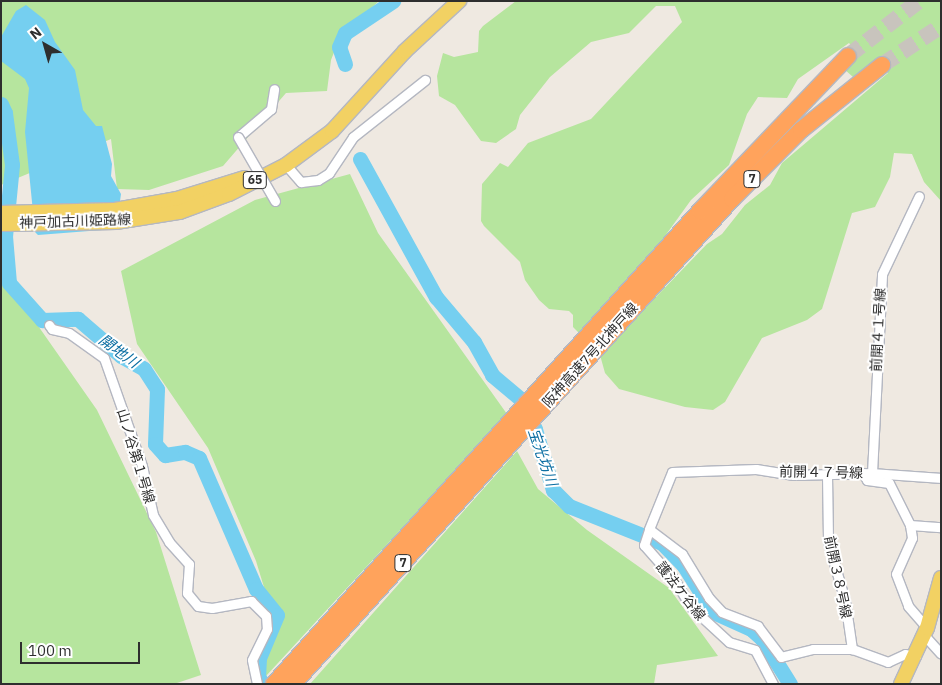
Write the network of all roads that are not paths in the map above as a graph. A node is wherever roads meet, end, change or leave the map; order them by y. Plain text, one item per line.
1 (459, 1) edge
2 (848, 56) tunnel mouth
3 (882, 65) tunnel mouth
4 (426, 80) dead end
5 (274, 89) dead end
6 (354, 104) junction
7 (286, 165) junction
8 (919, 196) dead end
9 (275, 201) dead end
10 (1, 213) edge
11 (135, 213) junction
12 (1, 224) edge
13 (630, 301) junction
14 (49, 325) dead end
15 (868, 473) junction
16 (827, 475) junction
17 (941, 478) edge
18 (910, 525) junction
19 (941, 527) edge
20 (649, 530) dead end
21 (941, 578) edge
22 (348, 614) junction
23 (925, 632) junction
24 (852, 650) junction
25 (941, 654) edge
26 (916, 656) junction
27 (257, 684) edge
28 (274, 684) edge
29 (294, 684) edge
30 (773, 684) edge
31 (901, 684) edge

1 - 6 main road, 神戸加古川姫路線 / 65
2 - 13 highway, 阪神高速7号北神戸線 / 7
3 - 13 highway, 阪神高速7号北神戸線 / 7
4 - 7 street
5 - 9 street, bridge
6 - 7 main road, 神戸加古川姫路線 / 65
6 - 11 main road, 神戸加古川姫路線 / 65
7 - 11 main road, 神戸加古川姫路線 / 65
8 - 15 street, 前開４１号線
10 - 11 main road, 神戸加古川姫路線 / 65
11 - 12 main road, 神戸加古川姫路線 / 65
13 - 22 highway, 阪神高速7号北神戸線 / 7
14 - 27 street, 山ノ谷第１号線
15 - 16 street, 前開４７号線
15 - 17 street, 前開４７号線
15 - 18 street
16 - 24 street, 前開３８号線
16 - 24 street, 前開４７号線
18 - 19 street
18 - 23 street
20 - 30 street, 護法ケ谷線
21 - 23 main road
22 - 28 highway, 阪神高速7号北神戸線 / 7
22 - 29 highway, 阪神高速7号北神戸線 / 7
23 - 25 street
23 - 26 main road
24 - 26 street
26 - 31 main road

